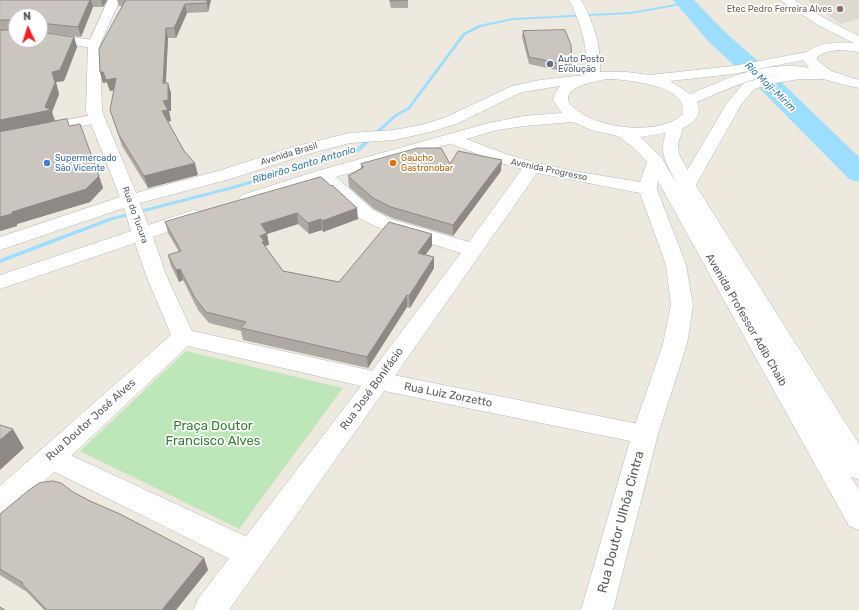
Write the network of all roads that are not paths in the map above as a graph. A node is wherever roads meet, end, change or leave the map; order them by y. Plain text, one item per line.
1 (114, 0) edge
2 (786, 0) edge
3 (581, 10) edge
4 (853, 33) edge
5 (48, 38) edge
6 (859, 41) edge
7 (94, 44) junction
8 (827, 48) junction
9 (859, 48) edge
10 (811, 55) junction
11 (766, 68) junction
12 (828, 76) junction
13 (586, 78) junction
14 (741, 78) junction
15 (649, 79) junction
16 (859, 84) edge
17 (689, 100) junction
18 (576, 117) junction
19 (97, 119) junction
20 (676, 126) junction
21 (622, 131) junction
22 (0, 138) edge
23 (453, 139) junction
24 (655, 161) junction
25 (532, 168) junction
26 (323, 175) junction
27 (687, 186) junction
28 (648, 189) junction
29 (131, 203) junction
30 (232, 204) edge
31 (210, 211) edge
32 (141, 229) junction
33 (0, 244) edge
34 (473, 250) junction
35 (0, 282) edge
36 (183, 337) junction
37 (378, 381) junction
38 (645, 434) junction
39 (51, 457) junction
40 (859, 468) edge
41 (0, 504) edge
42 (859, 517) edge
43 (251, 554) junction
44 (210, 610) edge
45 (597, 610) edge

1 - 7 main road, Rua do Tucura
2 - 4 main road
3 - 13 main road
4 - 6 main road
4 - 8 main road
5 - 7 main road
7 - 19 main road, Rua do Tucura
8 - 9 main road
8 - 10 main road
10 - 11 main road
10 - 12 main road
11 - 12 main road
11 - 14 main road
12 - 14 main road
12 - 16 main road
13 - 15 main road, Avenida Brasil
13 - 18 main road
13 - 29 main road, Avenida Brasil
14 - 15 main road
14 - 17 main road
14 - 27 main road
15 - 17 main road
17 - 20 main road
18 - 21 main road
18 - 23 main road
19 - 22 main road
19 - 29 main road, Rua do Tucura
20 - 21 main road
20 - 27 main road, Avenida Professor Adib Chaib
21 - 24 main road, Avenida Professor Adib Chaib
23 - 25 main road, Avenida Progresso
23 - 26 main road
24 - 28 main road
24 - 42 main road, Avenida Professor Adib Chaib
25 - 28 main road, Avenida Progresso
25 - 34 main road, Rua José Bonifácio
26 - 30 main road
26 - 34 main road
27 - 40 main road, Avenida Professor Adib Chaib
28 - 38 main road, Rua Doutor Ulhôa Cintra
29 - 32 main road, Rua do Tucura
29 - 33 main road, Avenida Brasil
31 - 32 main road
32 - 35 main road
32 - 36 main road, Rua do Tucura
34 - 37 main road, Rua José Bonifácio
36 - 37 main road, Rua Luiz Zorzetto
36 - 39 main road, Rua Doutor José Alves
37 - 38 main road, Rua Luiz Zorzetto
37 - 43 main road, Rua José Bonifácio
38 - 45 main road, Rua Doutor Ulhôa Cintra
39 - 41 main road, Rua Doutor José Alves
39 - 43 main road
43 - 44 main road, Rua José Bonifácio

